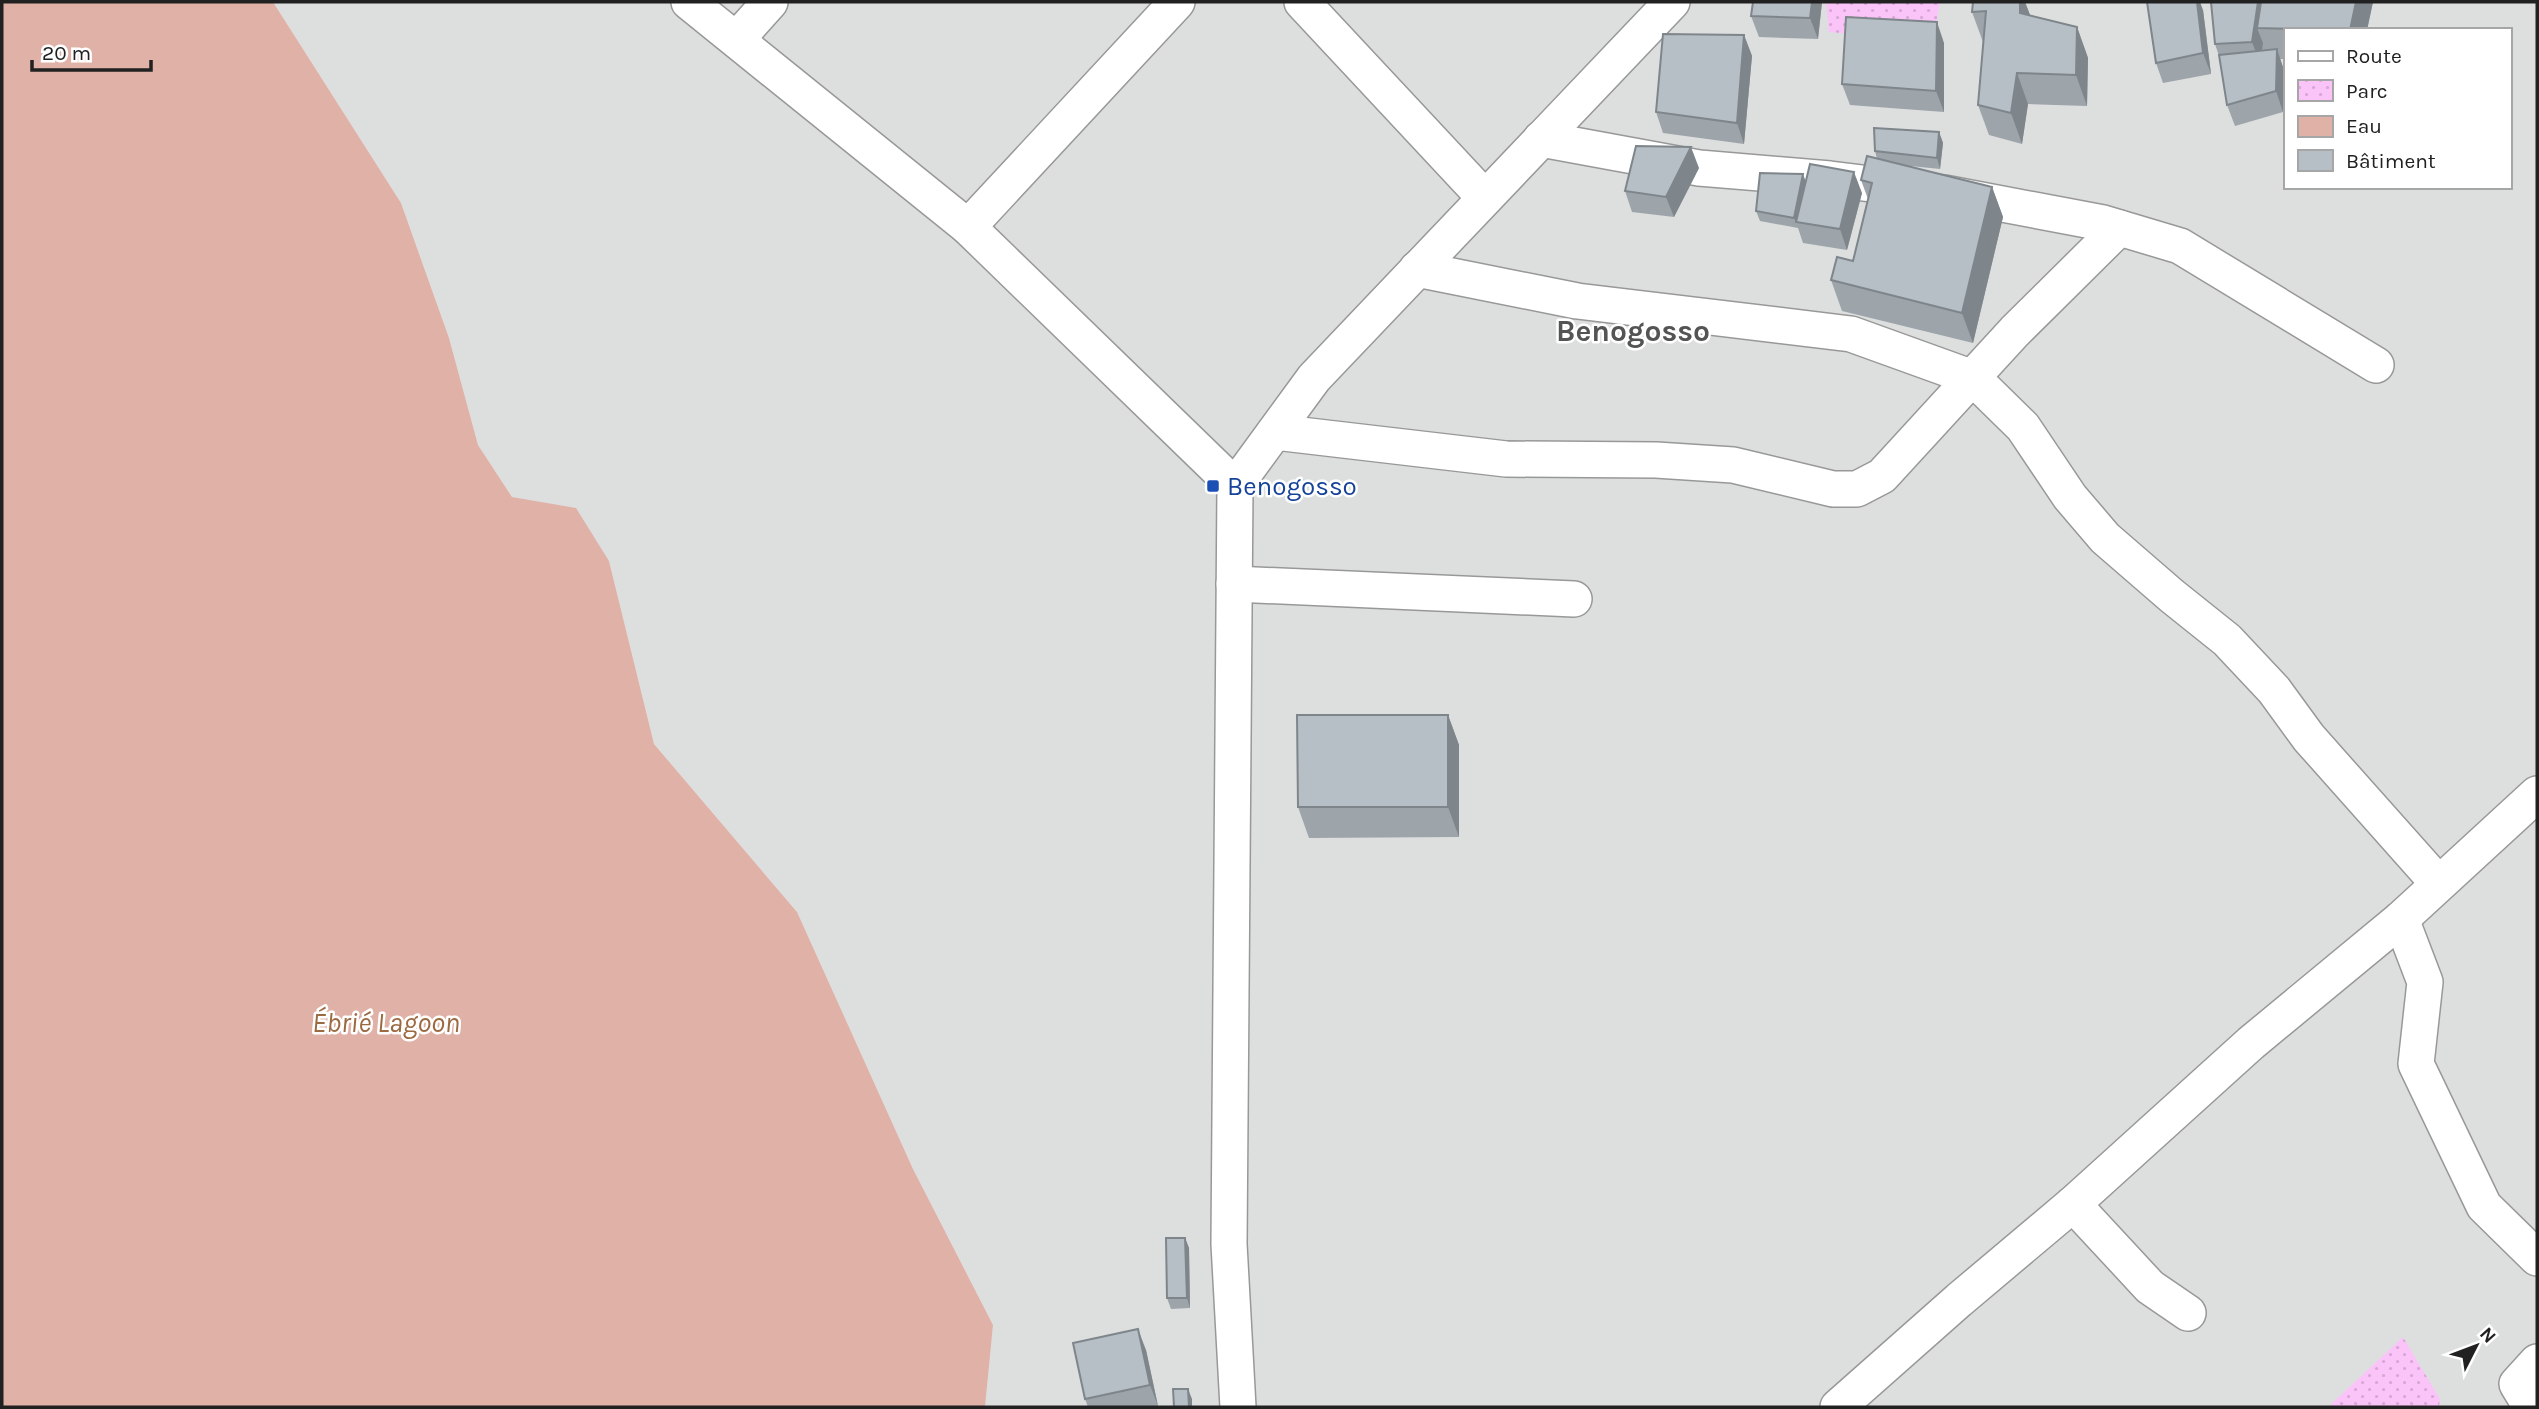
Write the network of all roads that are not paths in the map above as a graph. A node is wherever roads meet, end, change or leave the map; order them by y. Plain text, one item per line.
1 (689, 2) edge
2 (770, 2) edge
3 (1177, 2) edge
4 (1302, 2) edge
5 (1672, 2) edge
6 (737, 38) junction
7 (1541, 139) junction
8 (1485, 198) junction
9 (968, 227) junction
10 (2119, 228) junction
11 (1417, 269) junction
12 (2376, 365) dead end
13 (1973, 378) junction
14 (1275, 432) junction
15 (1235, 486) junction
16 (1234, 584) junction
17 (1574, 599) dead end
18 (2537, 794) edge
19 (2438, 883) junction
20 (2401, 919) junction
21 (2073, 1204) junction
22 (2537, 1258) edge
23 (2188, 1313) dead end
24 (2537, 1362) edge
25 (1238, 1407) edge
26 (1838, 1407) edge
27 (2532, 1407) edge

1 - 6 street
2 - 6 street
3 - 9 street
4 - 8 street
5 - 7 street
6 - 9 street
7 - 8 street
7 - 10 street
8 - 11 street
9 - 15 street
10 - 12 street
10 - 13 street
11 - 13 street
11 - 14 street
13 - 14 street
13 - 19 street
14 - 15 street
15 - 16 street
16 - 17 street
16 - 25 street
18 - 19 street
19 - 20 street
20 - 21 street
20 - 22 street
21 - 23 street
21 - 26 street
24 - 27 street

